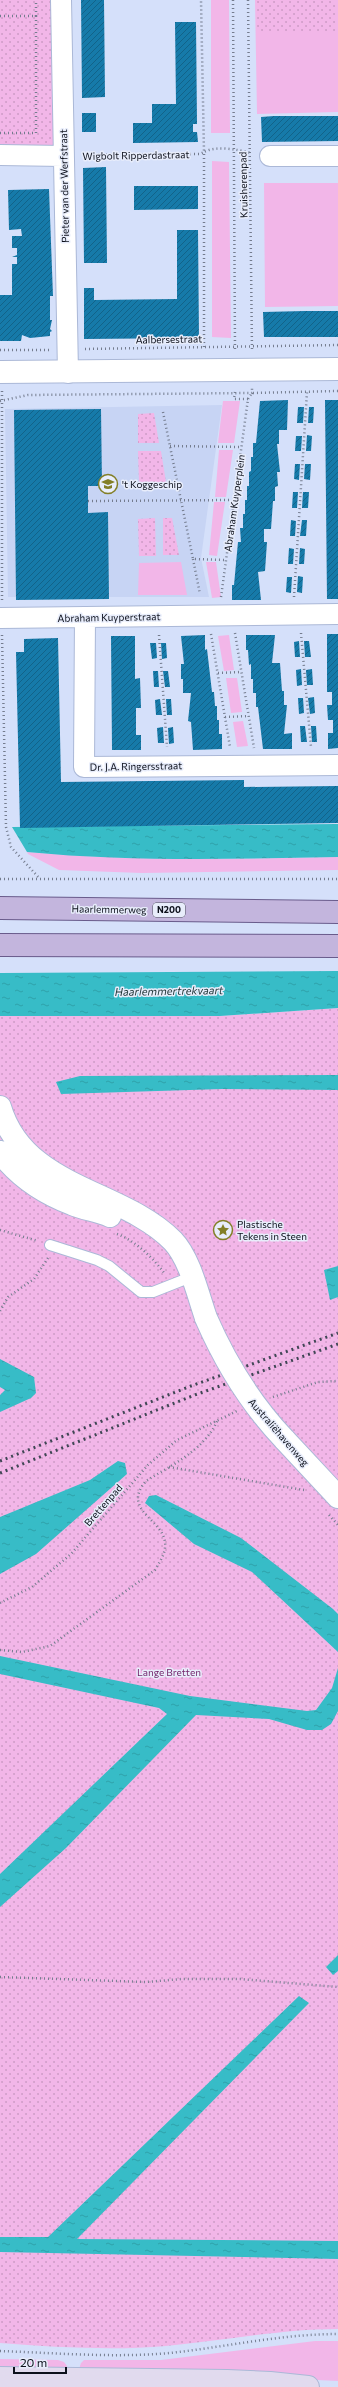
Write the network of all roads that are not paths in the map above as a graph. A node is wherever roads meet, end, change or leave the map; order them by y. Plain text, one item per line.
1 (61, 0) edge
2 (0, 155) edge
3 (63, 156) junction
4 (270, 156) dead end
5 (338, 156) edge
6 (338, 369) edge
7 (0, 372) edge
8 (68, 373) junction
9 (338, 614) edge
10 (85, 617) junction
11 (0, 618) edge
12 (338, 765) edge
13 (0, 908) edge
14 (338, 912) edge
15 (0, 945) edge
16 (338, 946) edge
17 (0, 1107) edge
18 (0, 1152) edge
19 (53, 1246) road end
20 (191, 1275) junction
21 (338, 1497) edge
22 (0, 2378) edge
23 (34, 2383) edge
24 (308, 2387) edge

1 - 3 street, Pieter van der Werfstraat
2 - 3 street
3 - 8 street, Pieter van der Werfstraat
4 - 5 street
6 - 8 street
7 - 8 street
9 - 10 street, Abraham Kuyperstraat
10 - 11 street, Abraham Kuyperstraat
10 - 12 street, Dr. J.A. Ringersstraat
13 - 14 main road, Haarlemmerweg / N200
15 - 16 main road
17 - 20 street, Australiëhavenweg
18 - 20 street, Australiëhavenweg
19 - 20 lane
20 - 21 street, Australiëhavenweg, bridge
22 - 23 main road
23 - 24 main road

